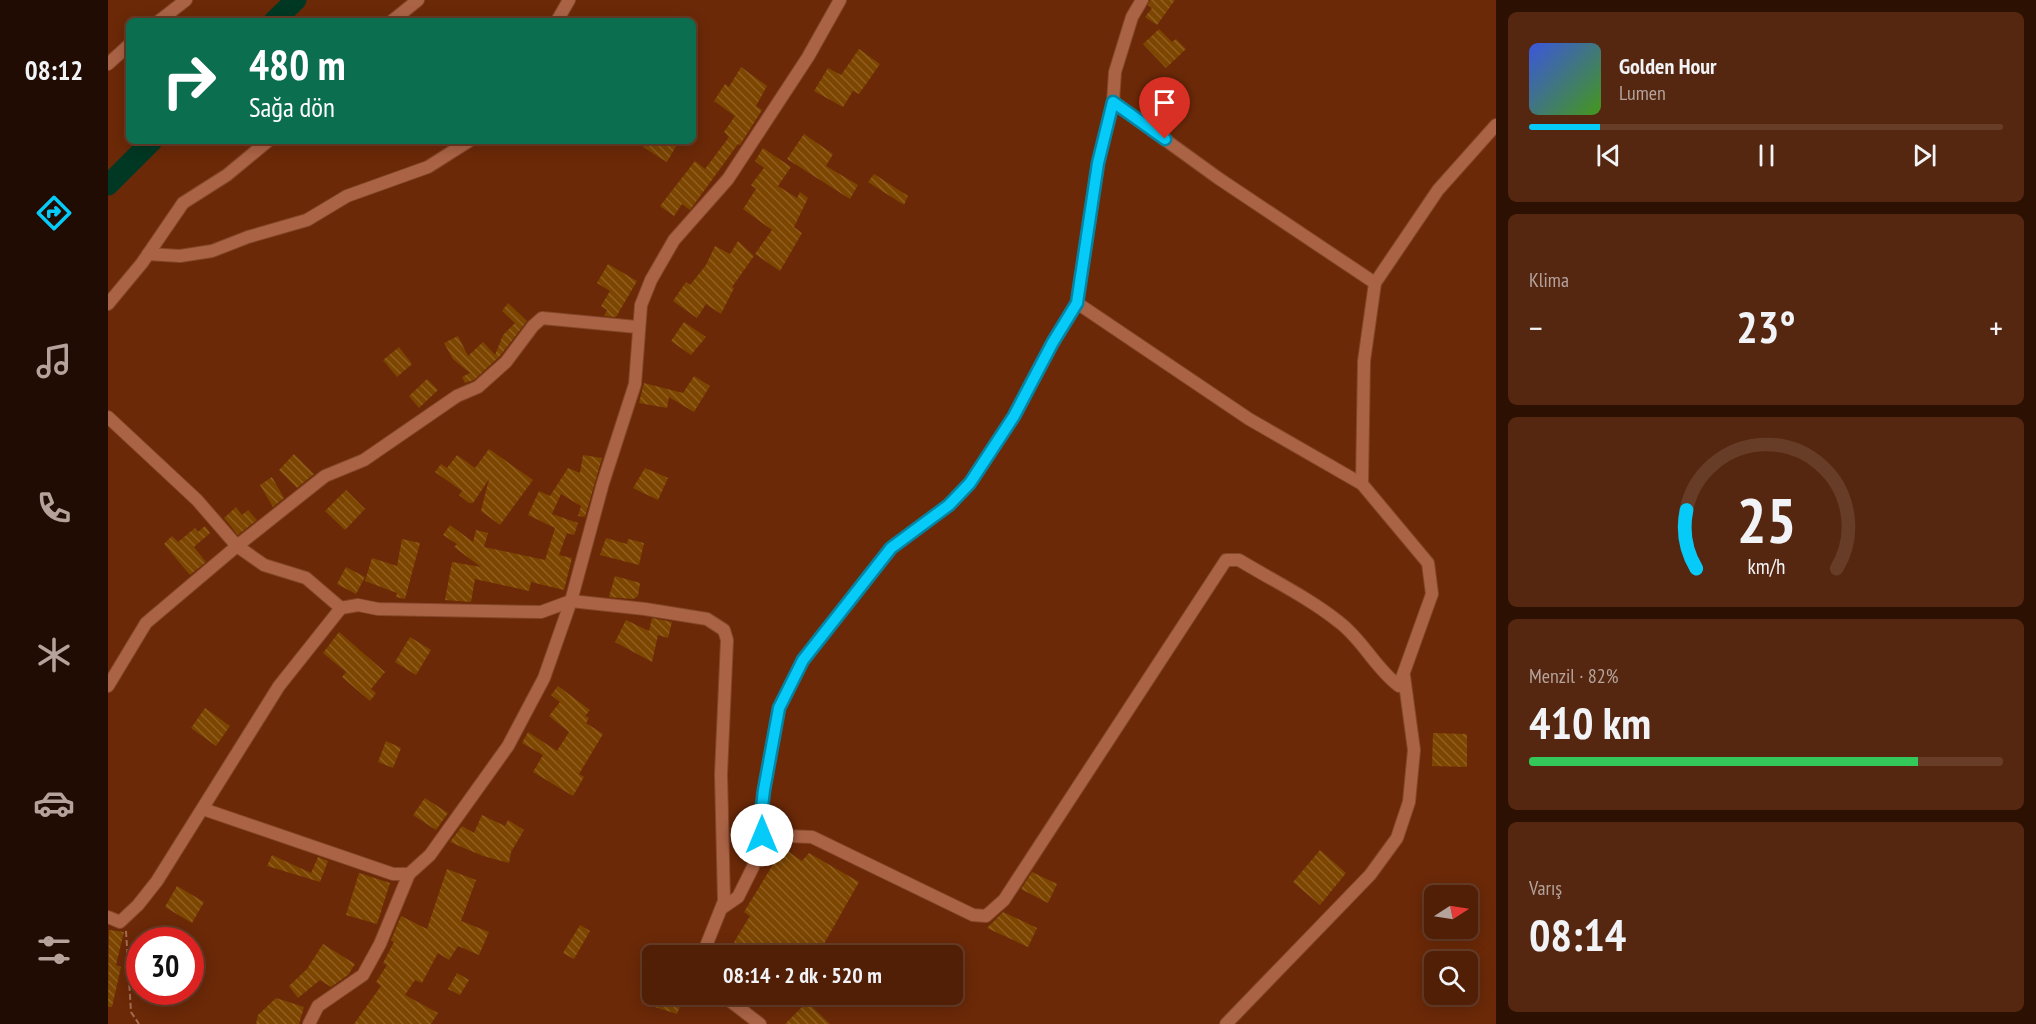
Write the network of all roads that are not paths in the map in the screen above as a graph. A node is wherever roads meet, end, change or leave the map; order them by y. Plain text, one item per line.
1 (186, 0) edge
2 (418, 0) edge
3 (568, 0) edge
4 (840, 0) edge
5 (1142, 0) edge
6 (163, 18) edge
7 (396, 18) edge
8 (559, 18) edge
9 (126, 48) edge
10 (108, 64) edge
11 (1113, 102) junction
12 (1496, 125) edge
13 (264, 144) edge
14 (464, 144) edge
15 (148, 254) junction
16 (1375, 283) junction
17 (1077, 303) junction
18 (108, 304) edge
19 (637, 327) junction
20 (108, 417) edge
21 (1362, 484) junction
22 (237, 546) junction
23 (571, 602) junction
24 (341, 608) junction
25 (1403, 672) junction
26 (108, 686) edge
27 (203, 809) junction
28 (762, 835) junction
29 (409, 874) junction
30 (722, 908) junction
31 (108, 917) edge
32 (707, 945) edge
33 (736, 1005) edge
34 (309, 1024) edge
35 (760, 1024) edge
36 (1226, 1024) edge

1 - 6 street
2 - 7 street
3 - 8 street
4 - 19 street
5 - 11 street
9 - 10 street
11 - 16 street
11 - 17 street
12 - 16 street
13 - 15 street
14 - 15 street
15 - 18 street
16 - 21 street
17 - 21 street
17 - 28 street
19 - 22 street
19 - 23 street
20 - 22 street
21 - 25 street
22 - 24 street
22 - 26 street
23 - 24 street
23 - 29 street
23 - 30 street
24 - 27 street
25 - 28 street
25 - 36 street
27 - 29 street
27 - 31 street
28 - 30 street
29 - 34 street
30 - 32 street
33 - 35 street

